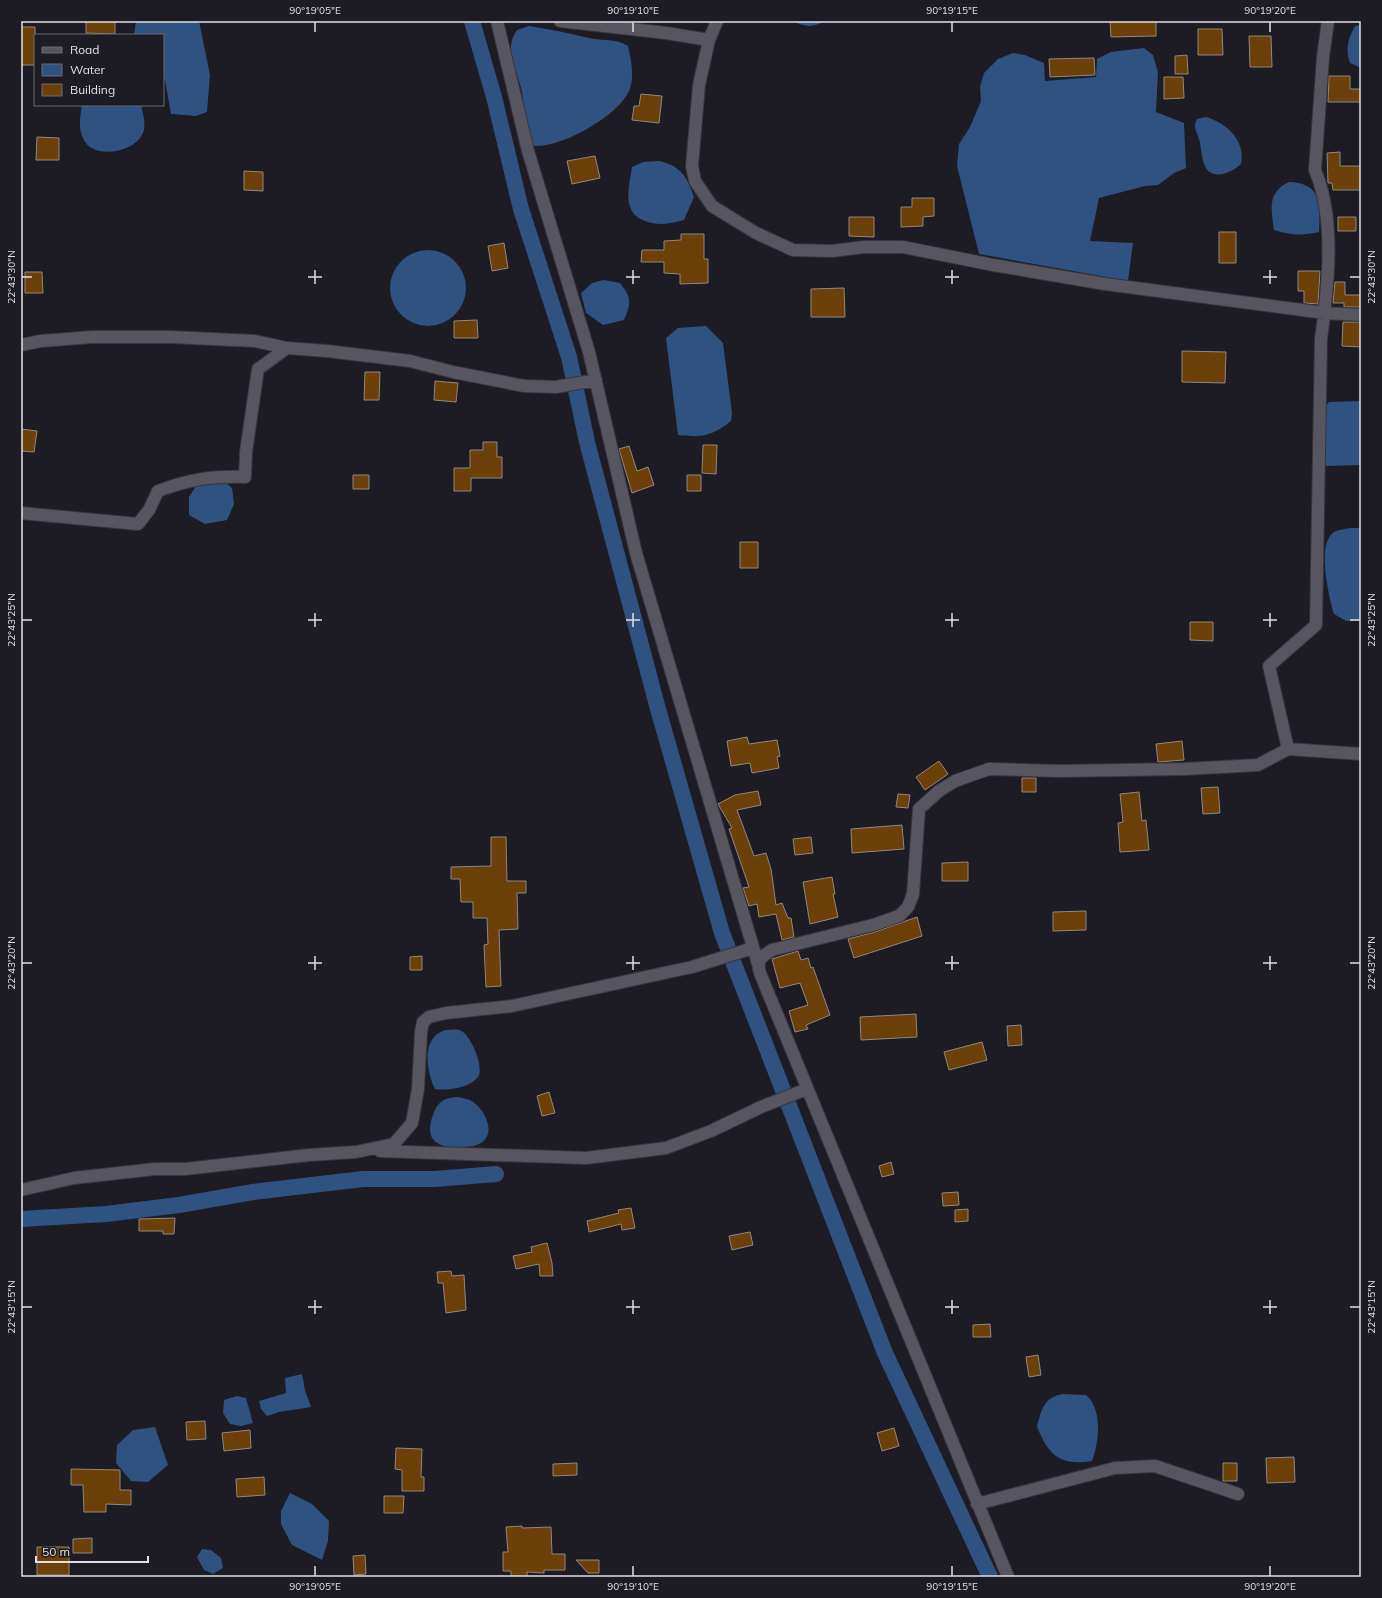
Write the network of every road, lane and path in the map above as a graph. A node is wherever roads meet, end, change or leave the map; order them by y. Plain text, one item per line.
1 (497, 21) edge
2 (560, 21) edge
3 (717, 21) edge
4 (1328, 21) edge
5 (709, 40) junction
6 (1325, 313) junction
7 (1361, 315) edge
8 (21, 345) edge
9 (287, 348) junction
10 (596, 380) junction
11 (21, 513) edge
12 (1288, 749) junction
13 (1361, 754) edge
14 (753, 948) junction
15 (758, 964) junction
16 (807, 1089) junction
17 (361, 1151) junction
18 (21, 1190) edge
19 (1238, 1494) dead end
20 (977, 1504) junction
21 (1008, 1577) edge

1 - 10 street
2 - 5 street
3 - 5 street
4 - 6 street
5 - 6 street
6 - 7 street
6 - 12 street
8 - 9 street
9 - 10 street
9 - 11 street
10 - 14 street
12 - 13 street
12 - 15 street
14 - 15 street
14 - 17 street
15 - 16 street
16 - 17 street
16 - 20 street
17 - 18 street
19 - 20 street
20 - 21 street

